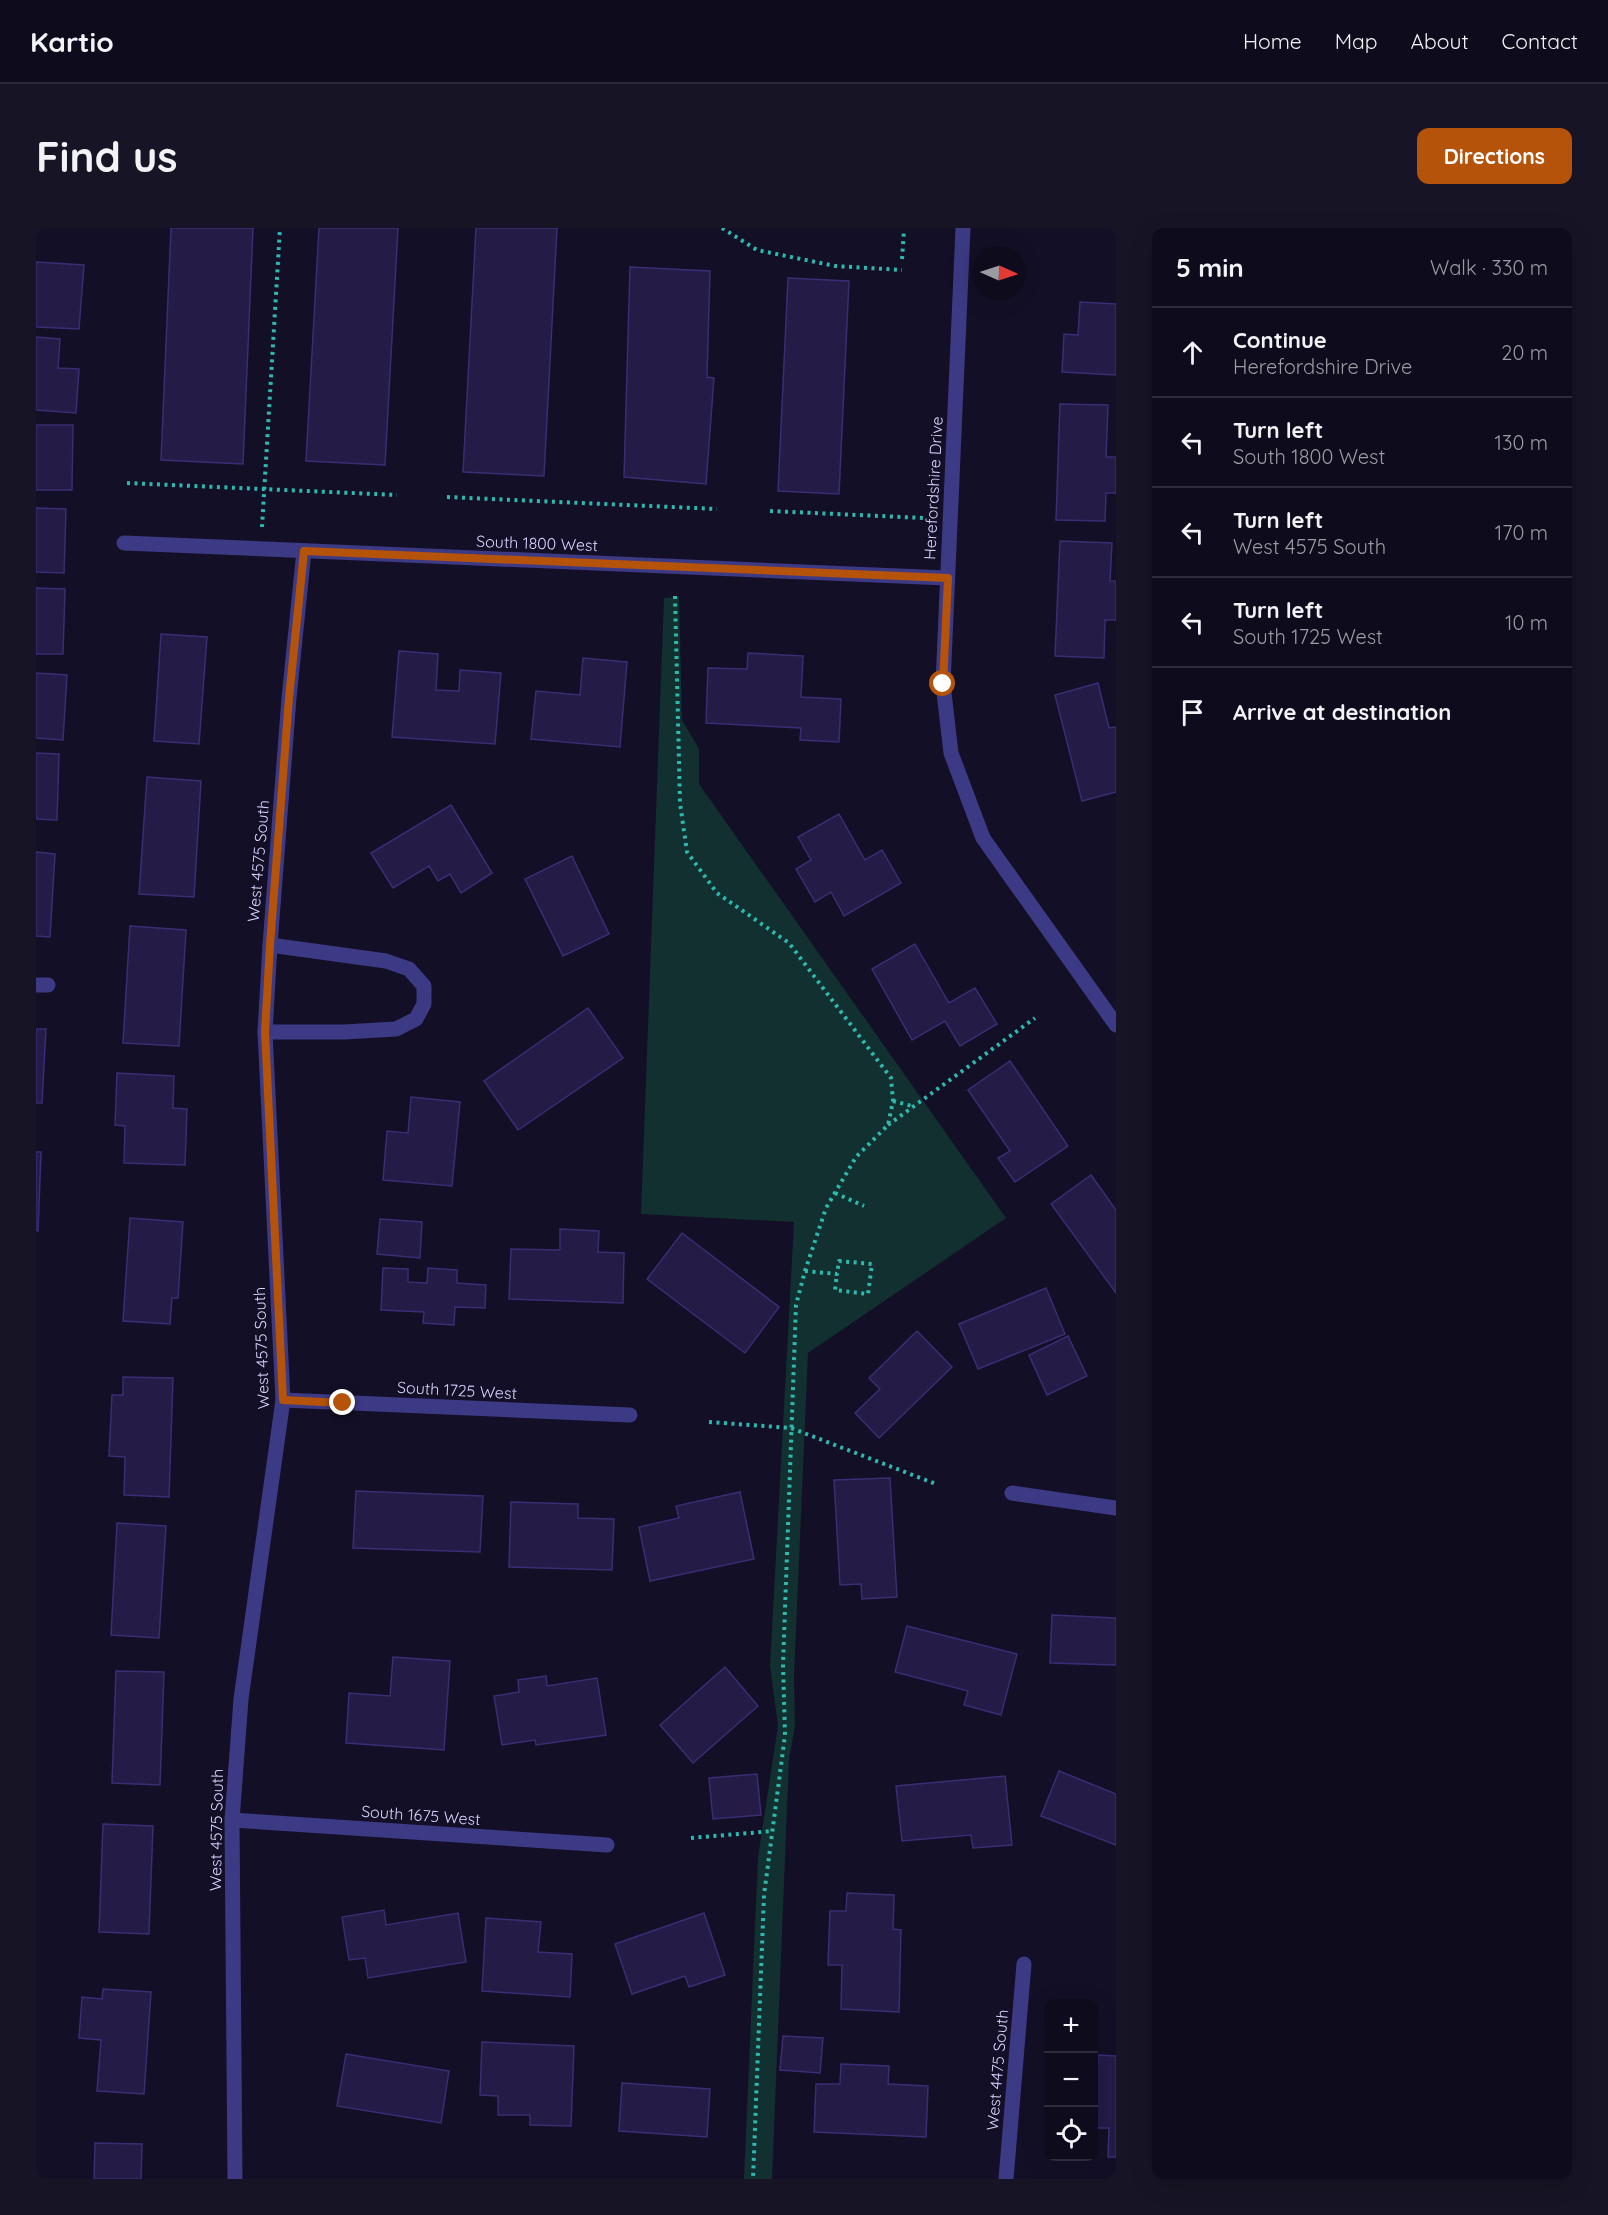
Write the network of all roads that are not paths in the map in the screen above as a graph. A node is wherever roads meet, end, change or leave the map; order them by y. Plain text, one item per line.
1 (963, 228) edge
2 (124, 543) dead end
3 (304, 551) junction
4 (948, 578) junction
5 (270, 945) junction
6 (1116, 1025) edge
7 (265, 1032) junction
8 (283, 1400) junction
9 (630, 1415) dead end
10 (1012, 1493) dead end
11 (1116, 1508) edge
12 (232, 1820) junction
13 (607, 1845) dead end
14 (1024, 1964) dead end
15 (235, 2179) edge
16 (1006, 2179) edge

1 - 4 street, Herefordshire Drive
2 - 3 street, South 1800 West
3 - 4 street, South 1800 West
3 - 5 street, West 4575 South
4 - 6 street, Herefordshire Drive
5 - 7 street, West 4575 South
5 - 7 street
7 - 8 street, West 4575 South
8 - 9 street, South 1725 West
8 - 12 street, West 4575 South
10 - 11 street
12 - 13 street, South 1675 West
12 - 15 street, West 4575 South
14 - 16 street, West 4475 South

